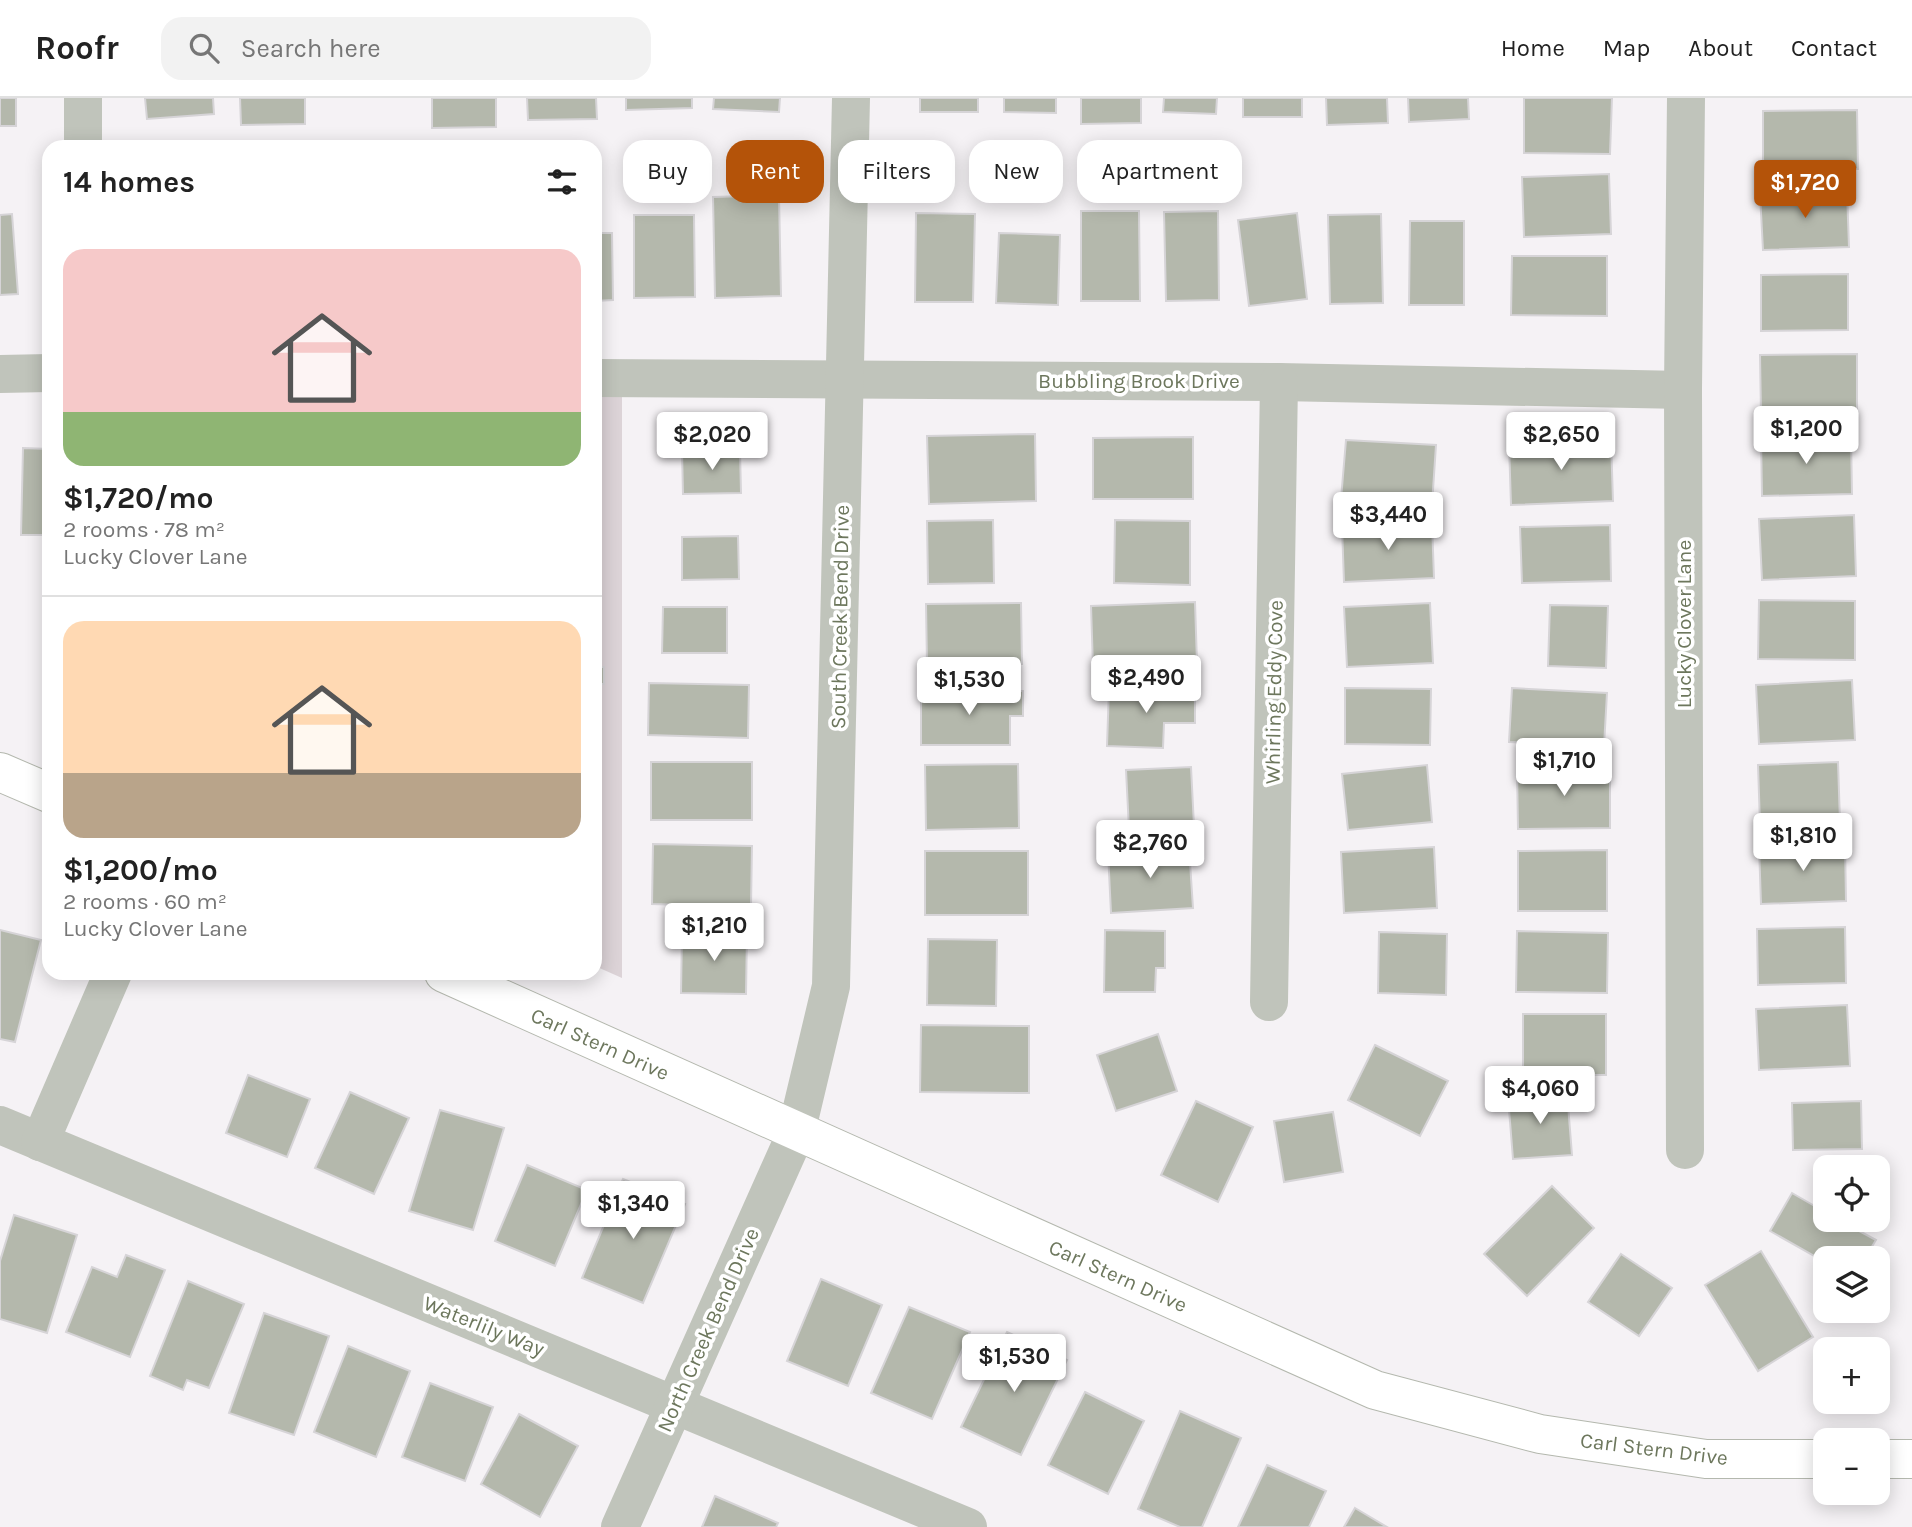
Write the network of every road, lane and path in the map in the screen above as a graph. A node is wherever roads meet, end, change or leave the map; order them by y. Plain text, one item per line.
1 (83, 98) edge
2 (851, 98) edge
3 (1686, 98) edge
4 (83, 140) edge
5 (42, 373) edge
6 (0, 374) edge
7 (602, 378) edge
8 (845, 379) junction
9 (1279, 382) junction
10 (1683, 390) junction
11 (0, 772) edge
12 (42, 790) edge
13 (110, 980) edge
14 (459, 980) edge
15 (1269, 1002) dead end
16 (0, 1125) edge
17 (796, 1133) junction
18 (40, 1142) junction
19 (1685, 1150) dead end
20 (676, 1405) junction
21 (1813, 1459) edge
22 (1890, 1459) edge
23 (1912, 1459) edge
24 (620, 1527) edge
25 (968, 1527) edge

1 - 4 street
2 - 8 street, South Creek Bend Drive
3 - 10 street, Lucky Clover Lane
5 - 6 street
7 - 8 street, Bubbling Brook Drive
8 - 9 street, Bubbling Brook Drive
8 - 17 street, South Creek Bend Drive
9 - 10 street, Bubbling Brook Drive
9 - 15 street, Whirling Eddy Cove
10 - 19 street, Lucky Clover Lane
11 - 12 street
13 - 18 street
14 - 17 street, Carl Stern Drive
16 - 18 street, Waterlily Way
17 - 20 street, North Creek Bend Drive
17 - 21 street, Carl Stern Drive
18 - 20 street, Waterlily Way
20 - 24 street, North Creek Bend Drive
20 - 25 street, Waterlily Way
22 - 23 street

